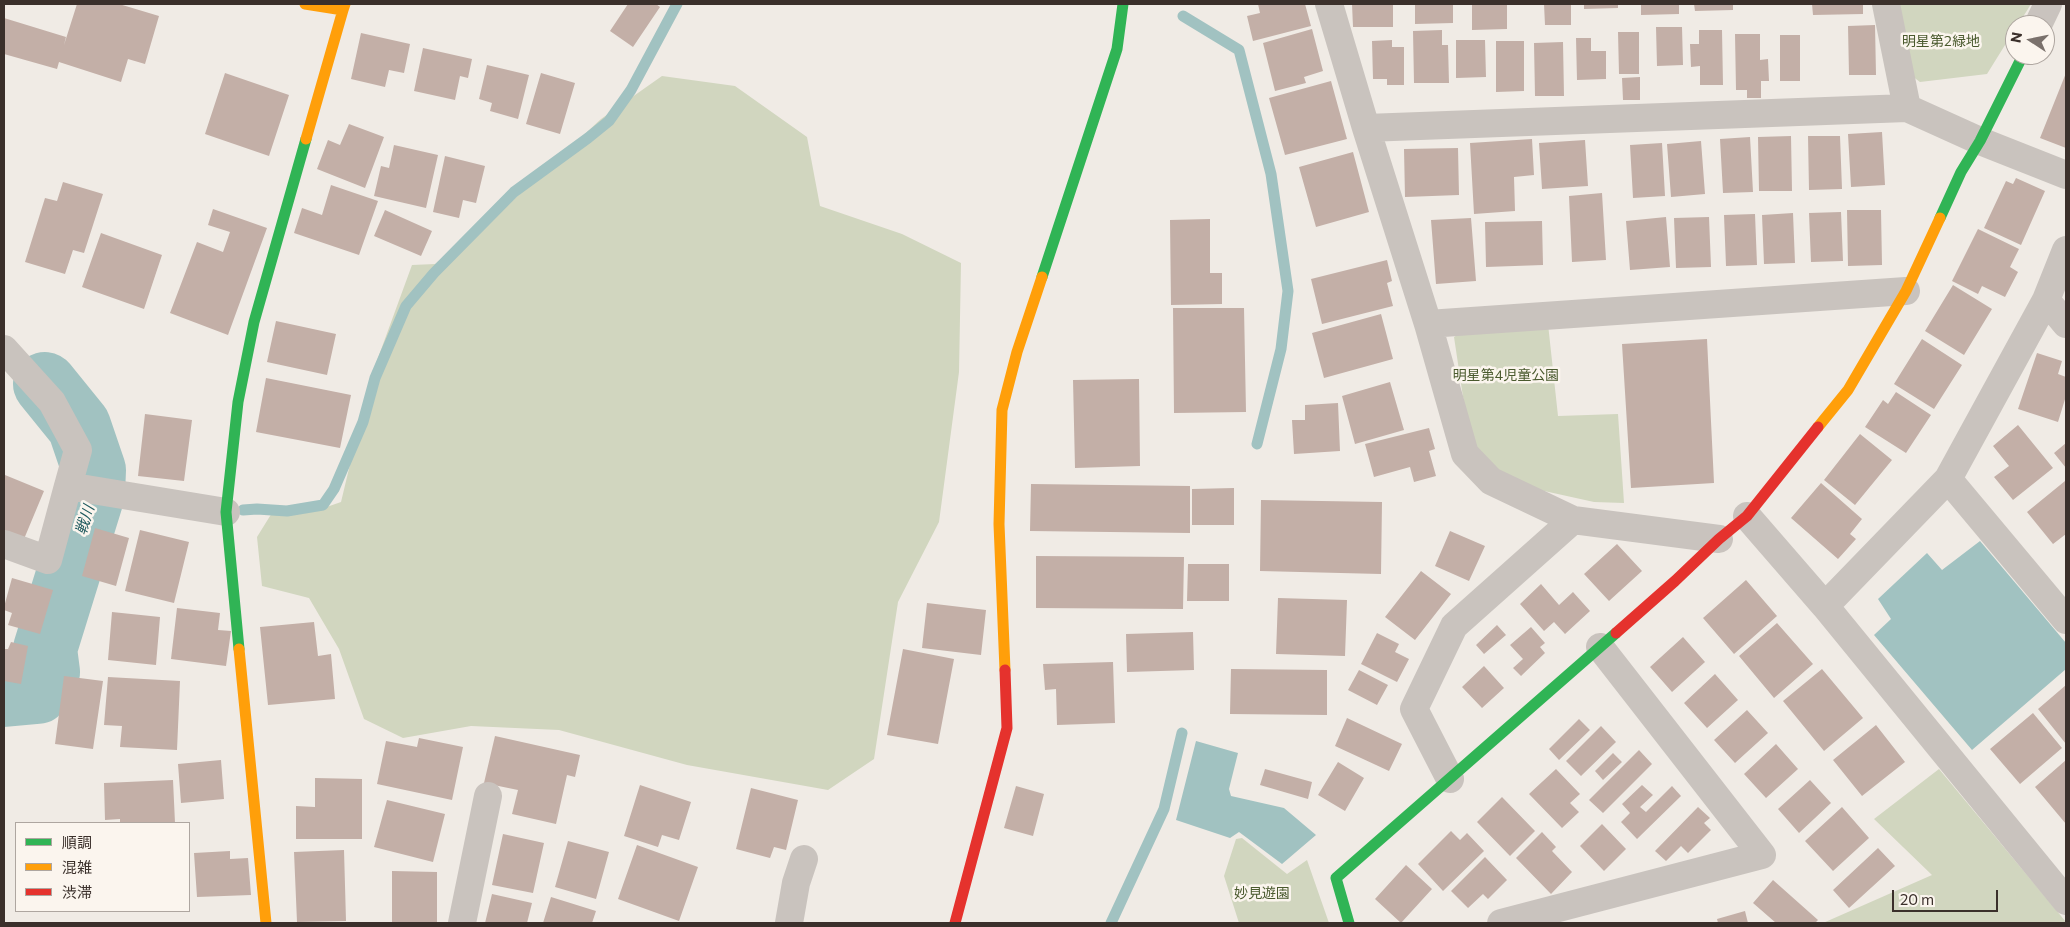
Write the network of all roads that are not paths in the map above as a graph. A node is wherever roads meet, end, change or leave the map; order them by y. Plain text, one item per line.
1 (305, 4) edge
2 (1123, 4) edge
3 (1330, 4) edge
4 (1886, 4) edge
5 (344, 7) edge
6 (2018, 65) edge
7 (1907, 108) junction
8 (1366, 128) junction
9 (1980, 141) junction
10 (2066, 175) edge
11 (2066, 250) edge
12 (1906, 291) junction
13 (2046, 300) junction
14 (1428, 324) junction
15 (2066, 324) edge
16 (4, 349) edge
17 (1948, 479) junction
18 (84, 489) junction
19 (226, 512) junction
20 (1747, 516) junction
21 (1573, 520) junction
22 (1719, 539) junction
23 (6, 553) edge
24 (1825, 606) junction
25 (2066, 620) edge
26 (1600, 647) junction
27 (1450, 778) junction
28 (488, 796) dead end
29 (792, 873) dead end
30 (2066, 901) edge
31 (266, 923) edge
32 (462, 923) edge
33 (789, 923) edge
34 (955, 923) edge
35 (1349, 923) edge
36 (1501, 923) edge

1 - 5 street
2 - 34 street
3 - 8 street
4 - 7 street
5 - 19 street
6 - 9 street
7 - 8 street
7 - 9 street
8 - 14 street
9 - 10 street
9 - 12 street
11 - 13 street
12 - 14 street
12 - 20 street
13 - 15 street
13 - 17 street
14 - 21 street
16 - 18 street
17 - 24 street
17 - 25 street
18 - 19 street
18 - 23 street
19 - 31 street
20 - 22 street
20 - 24 street
21 - 22 street
21 - 27 street
22 - 26 street
24 - 30 street
26 - 27 street
26 - 36 street
27 - 35 street
28 - 32 street
29 - 33 street

